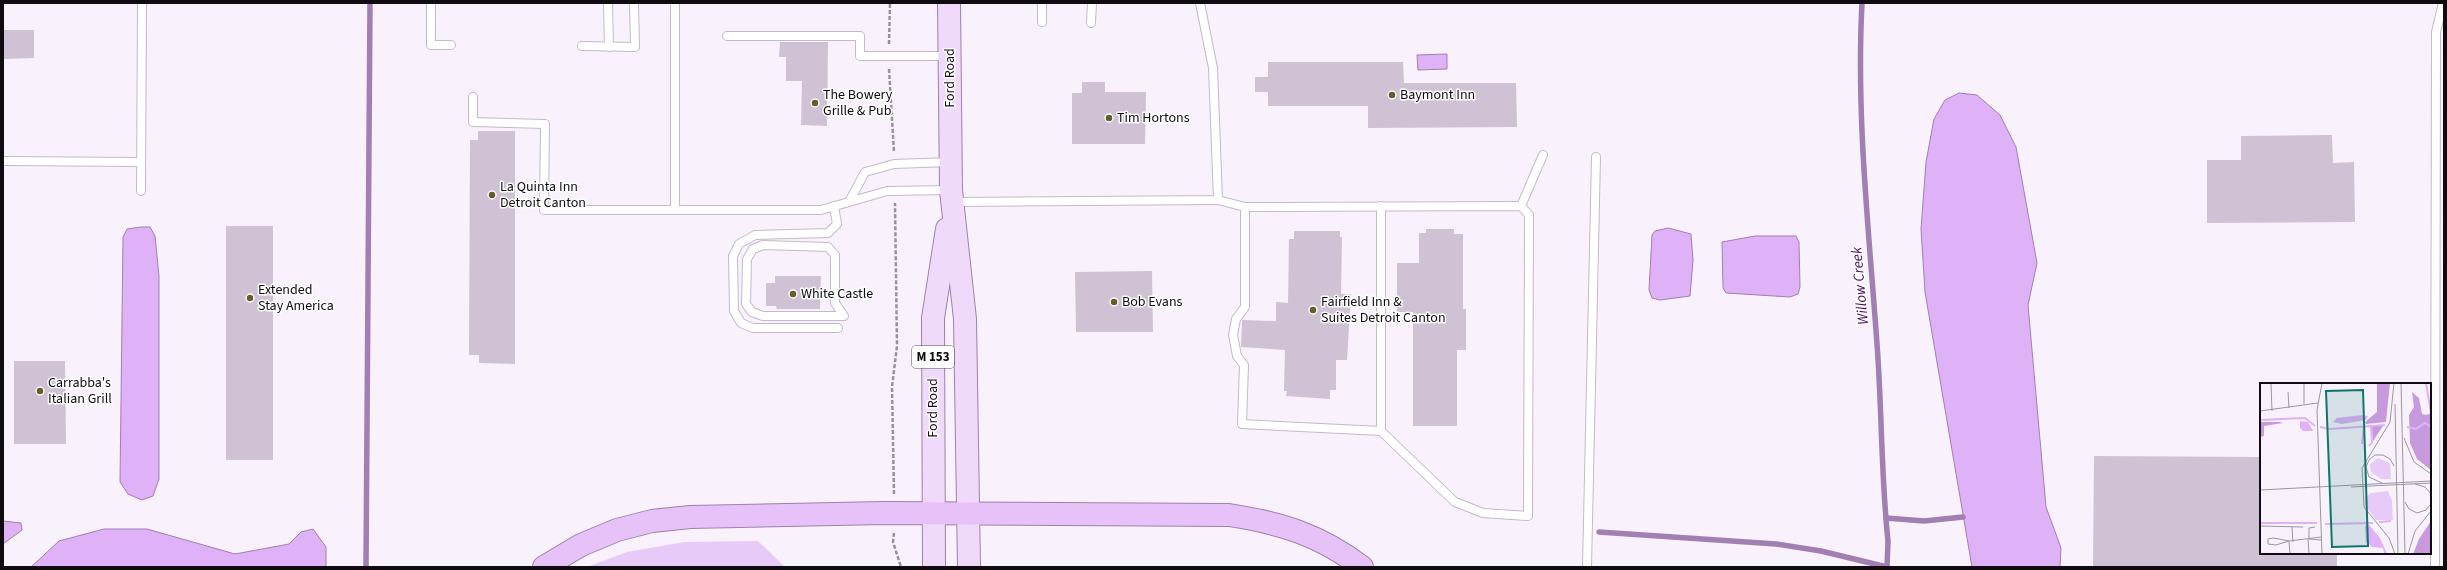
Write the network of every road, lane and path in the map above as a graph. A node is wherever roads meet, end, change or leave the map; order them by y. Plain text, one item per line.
1 (142, 3) edge
2 (431, 3) edge
3 (608, 3) edge
4 (634, 3) edge
5 (675, 3) edge
6 (890, 3) edge
7 (949, 3) edge
8 (1042, 3) edge
9 (1092, 3) edge
10 (1200, 3) edge
11 (2443, 3) edge
12 (1042, 22) dead end
13 (1092, 23) dead end
14 (727, 36) dead end
15 (450, 44) dead end
16 (582, 46) dead end
17 (609, 46) junction
18 (889, 55) junction
19 (949, 56) junction
20 (473, 97) dead end
21 (1543, 155) dead end
22 (1596, 157) dead end
23 (3, 161) edge
24 (141, 162) junction
25 (950, 162) junction
26 (894, 164) junction
27 (895, 190) junction
28 (141, 191) dead end
29 (951, 196) junction
30 (1218, 200) junction
31 (849, 202) junction
32 (834, 206) junction
33 (1245, 206) junction
34 (1381, 206) junction
35 (1521, 206) junction
36 (675, 210) junction
37 (844, 316) joint
38 (838, 328) dead end
39 (1381, 431) junction
40 (894, 513) junction
41 (933, 514) junction
42 (969, 515) junction
43 (544, 567) edge
44 (901, 567) edge
45 (934, 567) edge
46 (969, 567) edge
47 (1362, 567) edge
48 (1587, 567) edge
49 (2435, 567) edge

1 - 24 lane
2 - 15 lane
3 - 17 lane
4 - 17 lane
5 - 36 lane
6 - 18 path
7 - 19 main road, Ford Road / M 153
8 - 12 lane
9 - 13 lane
10 - 30 lane
11 - 49 lane
14 - 18 lane
16 - 17 lane
18 - 19 lane
18 - 26 path
19 - 25 main road, Ford Road / M 153
20 - 36 lane
21 - 35 lane
22 - 48 lane
23 - 24 lane
24 - 28 lane
25 - 26 lane
25 - 29 main road, Ford Road / M 153
26 - 31 lane
27 - 29 lane
27 - 31 lane
27 - 40 path
29 - 30 lane
29 - 41 main road, Ford Road / M 153
29 - 42 main road, Ford Road / M 153
30 - 33 lane
31 - 32 lane
32 - 36 lane
32 - 38 lane
33 - 34 lane
33 - 39 lane
34 - 35 lane
34 - 39 lane
35 - 39 lane
37 - 37 lane
40 - 41 highway
40 - 43 highway
40 - 44 path
41 - 42 highway
41 - 45 main road, Ford Road / M 153
42 - 46 main road, Ford Road / M 153
42 - 47 highway

